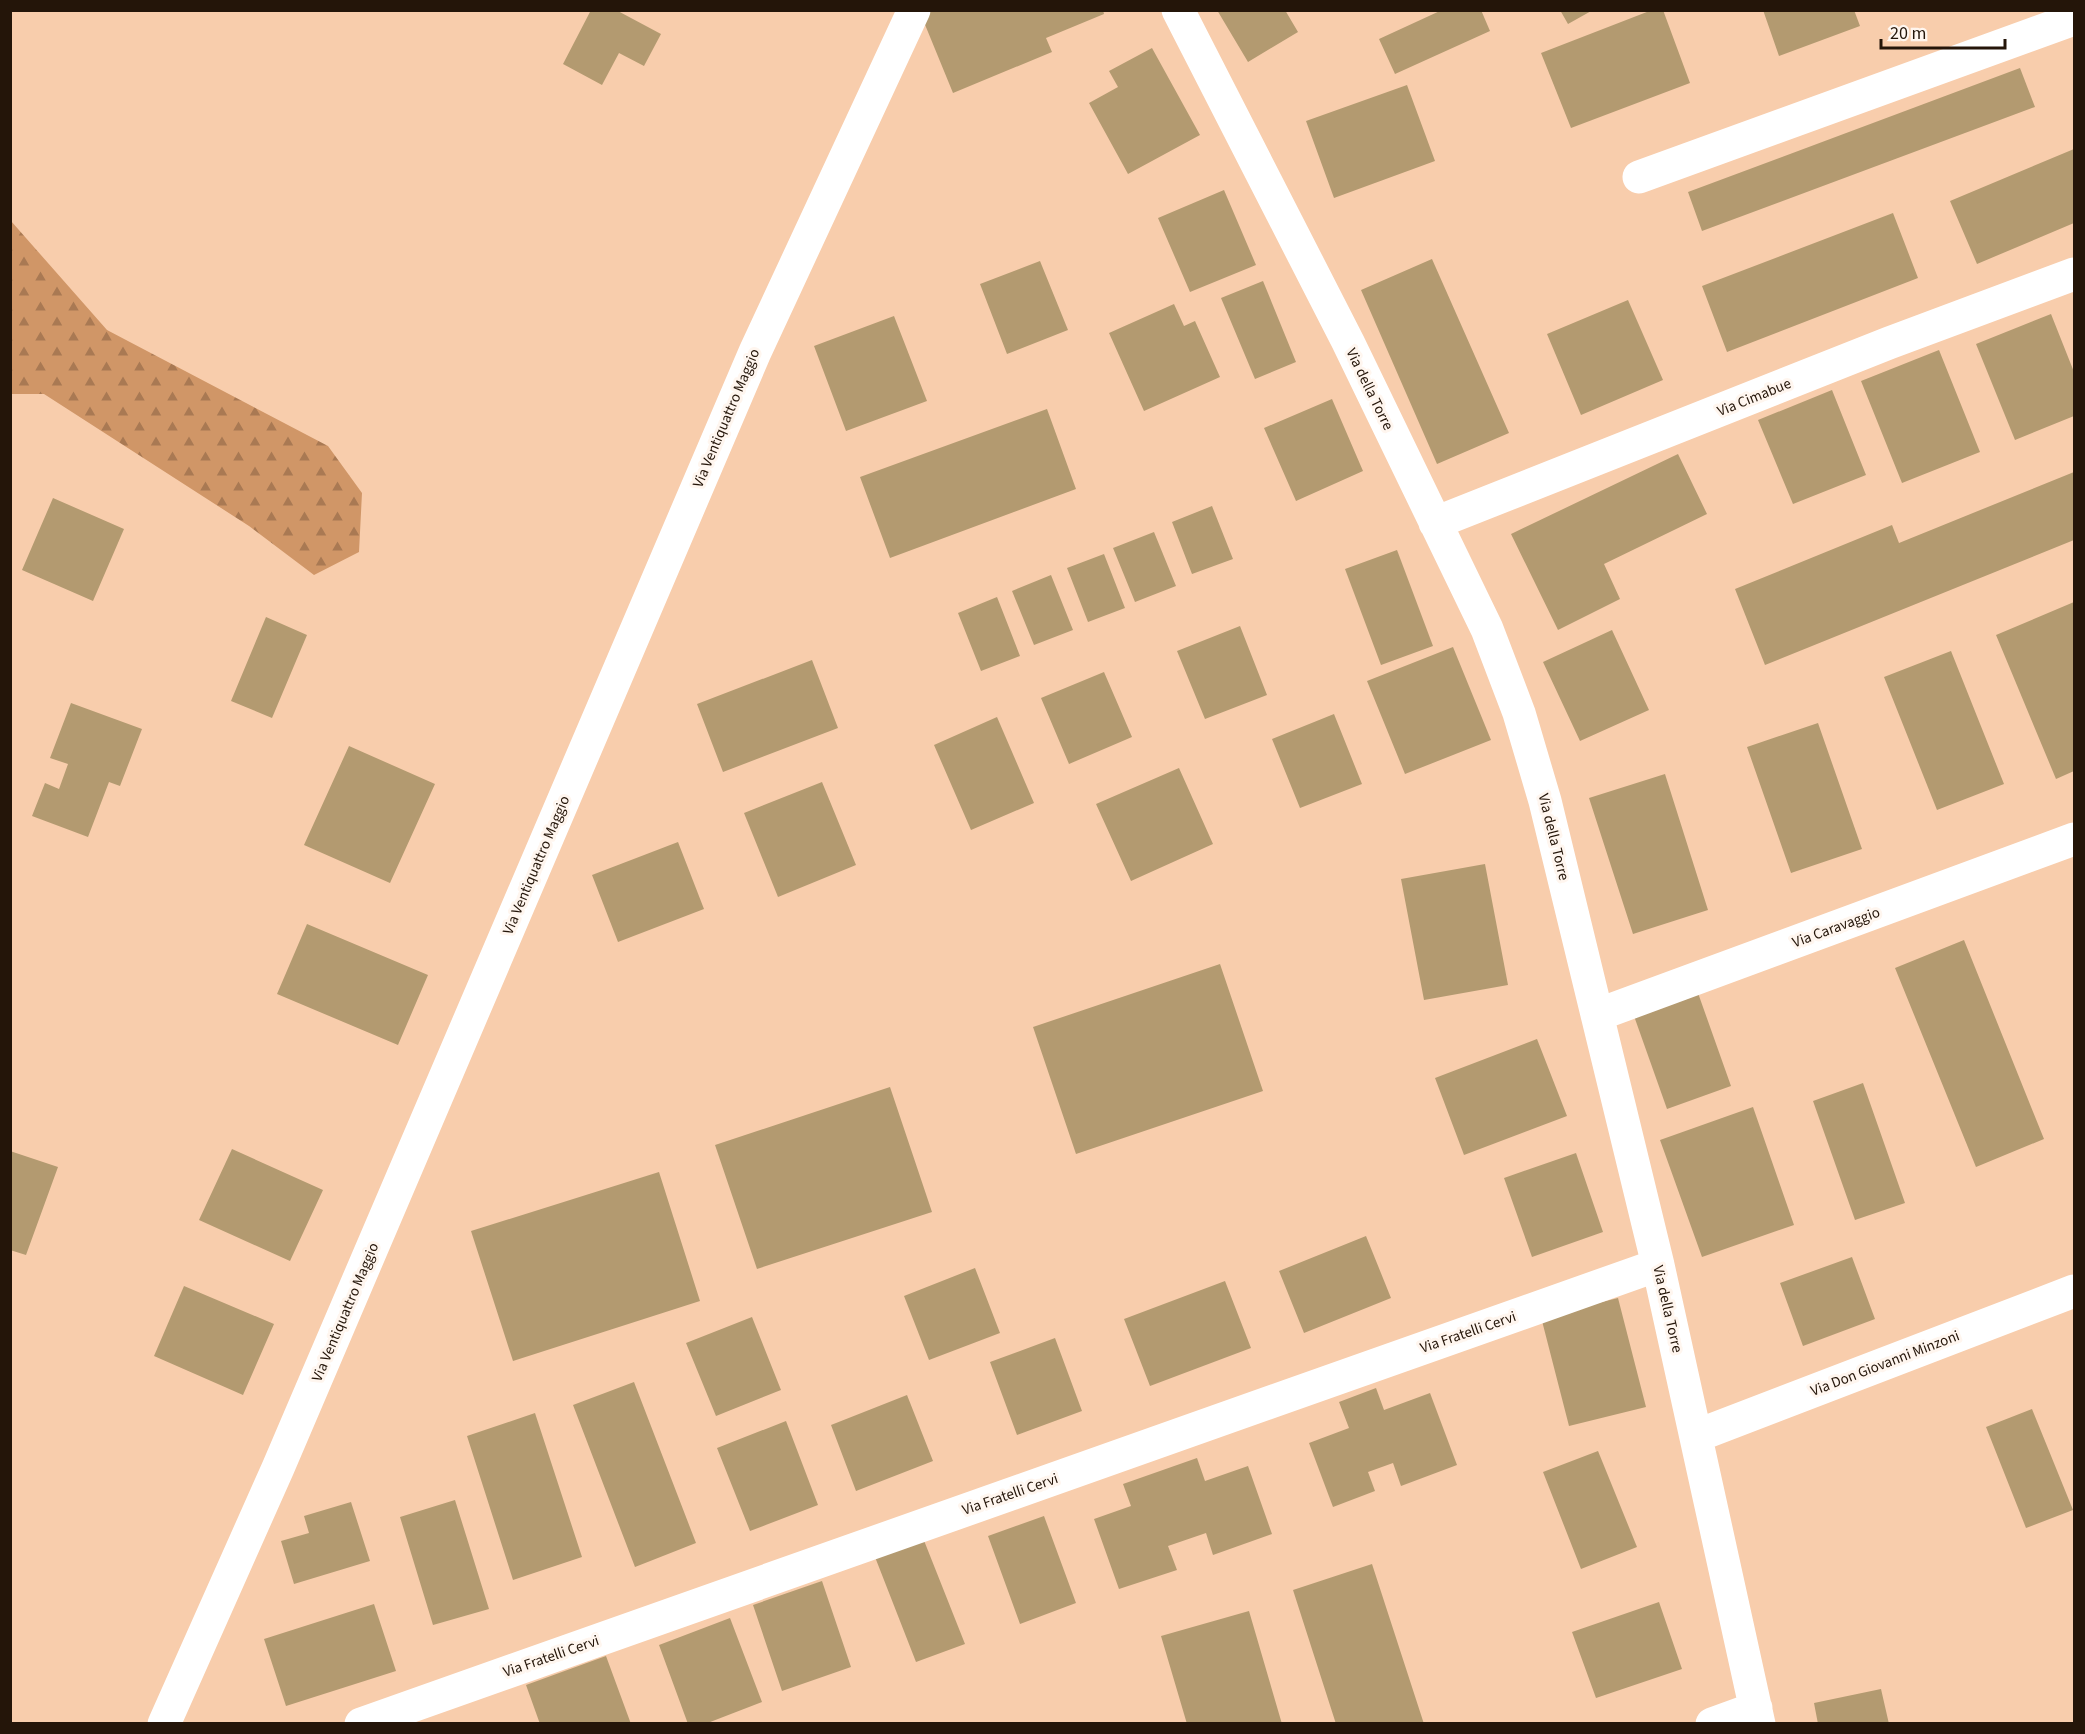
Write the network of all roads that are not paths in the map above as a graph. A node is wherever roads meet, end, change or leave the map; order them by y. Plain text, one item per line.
1 (914, 10) edge
2 (1178, 10) edge
3 (2074, 19) edge
4 (1639, 177) dead end
5 (2074, 274) edge
6 (1435, 523) junction
7 (2074, 839) edge
8 (1597, 1015) junction
9 (1658, 1265) junction
10 (2074, 1291) edge
11 (1696, 1436) junction
12 (1758, 1716) edge
13 (164, 1724) edge
14 (361, 1724) edge
15 (1712, 1724) edge

1 - 13 street, Via Ventiquattro Maggio
2 - 6 street, Via della Torre
3 - 4 street
5 - 6 street, Via Cimabue
6 - 8 street, Via della Torre
7 - 8 street, Via Caravaggio
8 - 9 street, Via della Torre
9 - 11 street, Via della Torre
9 - 14 street, Via Fratelli Cervi
10 - 11 street, Via Don Giovanni Minzoni
11 - 12 street, Via della Torre
12 - 15 street

